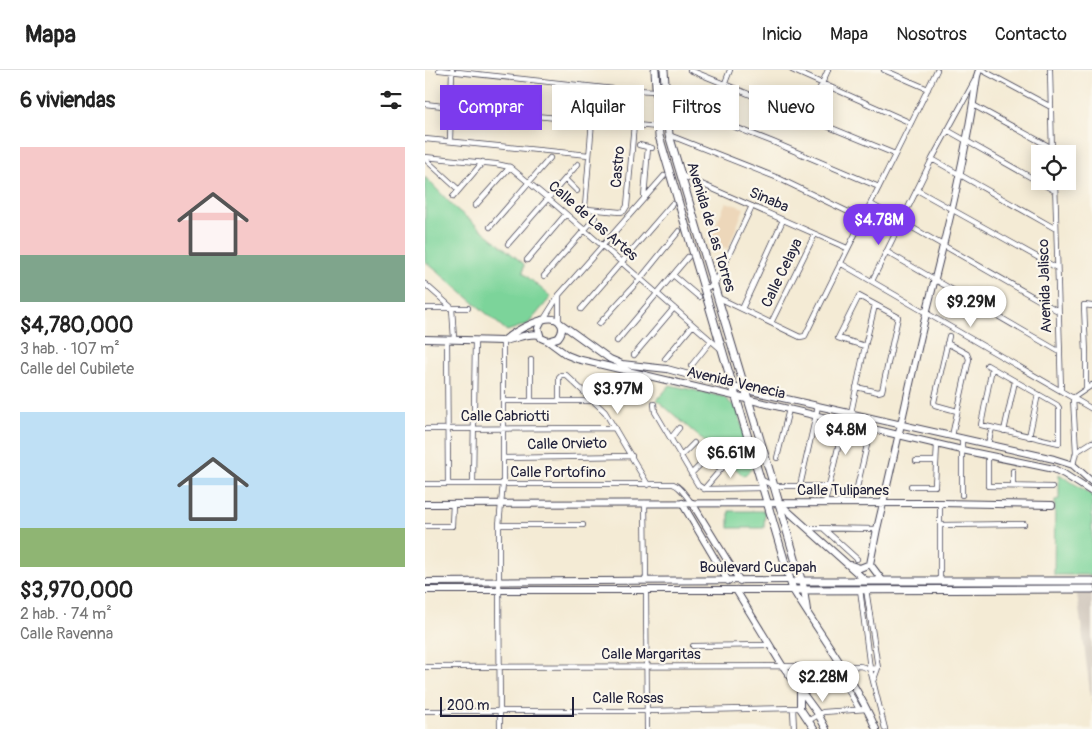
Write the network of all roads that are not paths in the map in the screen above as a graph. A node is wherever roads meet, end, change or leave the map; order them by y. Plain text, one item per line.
1 (439, 70) edge
2 (655, 70) edge
3 (664, 70) edge
4 (690, 70) edge
5 (730, 70) edge
6 (792, 70) edge
7 (828, 70) edge
8 (884, 70) edge
9 (937, 70) edge
10 (1050, 70) edge
11 (452, 71) edge
12 (979, 72) edge
13 (822, 82) junction
14 (725, 83) junction
15 (452, 85) edge
16 (656, 85) edge
17 (664, 85) edge
18 (821, 85) edge
19 (928, 89) junction
20 (654, 91) edge
21 (749, 93) edge
22 (425, 104) edge
23 (440, 105) edge
24 (973, 105) junction
25 (1051, 108) junction
26 (911, 123) junction
27 (833, 127) edge
28 (739, 129) edge
29 (450, 130) edge
30 (591, 130) edge
31 (633, 130) edge
32 (658, 130) edge
33 (668, 130) edge
34 (947, 130) junction
35 (669, 135) junction
36 (425, 139) edge
37 (966, 139) junction
38 (450, 141) junction
39 (639, 145) dead end
40 (1042, 145) edge
41 (1052, 145) edge
42 (895, 154) junction
43 (589, 155) junction
44 (425, 158) edge
45 (550, 158) dead end
46 (932, 159) junction
47 (483, 162) junction
48 (578, 164) dead end
49 (510, 167) junction
50 (681, 175) junction
51 (960, 175) junction
52 (664, 176) dead end
53 (565, 179) junction
54 (529, 182) junction
55 (879, 187) junction
56 (459, 190) junction
57 (917, 190) junction
58 (577, 191) dead end
59 (1055, 191) joint
60 (453, 197) dead end
61 (548, 198) junction
62 (644, 200) junction
63 (672, 204) dead end
64 (871, 204) junction
65 (475, 206) dead end
66 (752, 206) junction
67 (952, 209) junction
68 (566, 214) junction
69 (595, 218) dead end
70 (863, 219) junction
71 (783, 220) junction
72 (902, 220) junction
73 (490, 227) dead end
74 (1056, 229) junction
75 (584, 230) junction
76 (679, 231) dead end
77 (815, 234) junction
78 (508, 244) dead end
79 (945, 244) junction
80 (603, 246) junction
81 (847, 248) junction
82 (887, 252) junction
83 (688, 257) dead end
84 (527, 260) dead end
85 (622, 263) junction
86 (840, 263) junction
87 (1057, 268) junction
88 (673, 275) junction
89 (543, 276) dead end
90 (640, 279) junction
91 (936, 279) junction
92 (872, 281) junction
93 (425, 284) edge
94 (714, 286) junction
95 (704, 288) junction
96 (657, 294) junction
97 (559, 295) junction
98 (699, 297) dead end
99 (717, 298) junction
100 (875, 305) junction
101 (1092, 306) edge
102 (425, 308) edge
103 (452, 308) junction
104 (468, 308) dead end
105 (673, 308) junction
106 (581, 309) dead end
107 (742, 309) junction
108 (1058, 311) junction
109 (926, 314) junction
110 (543, 320) junction
111 (559, 322) junction
112 (771, 323) junction
113 (599, 324) dead end
114 (693, 325) junction
115 (540, 336) junction
116 (949, 336) dead end
117 (425, 339) edge
118 (450, 339) junction
119 (475, 340) junction
120 (503, 341) junction
121 (548, 341) junction
122 (617, 341) dead end
123 (711, 341) junction
124 (947, 343) junction
125 (865, 346) junction
126 (723, 351) junction
127 (1060, 352) junction
128 (1089, 354) edge
129 (634, 355) dead end
130 (665, 359) dead end
131 (531, 360) dead end
132 (691, 366) dead end
133 (1015, 381) junction
134 (1092, 385) edge
135 (733, 387) junction
136 (856, 387) junction
137 (1086, 388) junction
138 (745, 389) junction
139 (1061, 390) junction
140 (1038, 394) junction
141 (736, 396) junction
142 (748, 398) junction
143 (1073, 398) junction
144 (503, 401) junction
145 (531, 401) junction
146 (559, 401) junction
147 (593, 401) junction
148 (654, 404) dead end
149 (818, 406) junction
150 (789, 409) junction
151 (1092, 409) edge
152 (957, 411) junction
153 (851, 413) junction
154 (816, 415) junction
155 (844, 422) junction
156 (902, 424) junction
157 (615, 428) junction
158 (679, 428) dead end
159 (871, 428) junction
160 (992, 428) junction
161 (425, 429) edge
162 (447, 429) junction
163 (475, 429) junction
164 (503, 429) junction
165 (1004, 431) junction
166 (899, 434) junction
167 (952, 436) junction
168 (1029, 437) junction
169 (671, 438) junction
170 (962, 438) junction
171 (694, 442) dead end
172 (1092, 442) edge
173 (937, 444) junction
174 (988, 444) junction
175 (962, 450) junction
176 (1076, 452) junction
177 (988, 455) junction
178 (632, 456) junction
179 (681, 456) junction
180 (708, 457) dead end
181 (503, 458) junction
182 (777, 458) dead end
183 (916, 461) dead end
184 (936, 461) junction
185 (1073, 465) junction
186 (722, 468) dead end
187 (1013, 471) dead end
188 (691, 474) junction
189 (762, 480) junction
190 (1090, 480) edge
191 (425, 484) edge
192 (448, 484) junction
193 (473, 484) junction
194 (503, 484) junction
195 (648, 485) junction
196 (774, 486) junction
197 (800, 486) junction
198 (829, 486) junction
199 (911, 486) dead end
200 (1013, 486) junction
201 (1052, 487) dead end
202 (1083, 487) junction
203 (764, 488) junction
204 (705, 489) junction
205 (1092, 492) edge
206 (962, 495) dead end
207 (685, 496) junction
208 (855, 496) dead end
209 (940, 502) junction
210 (645, 503) junction
211 (682, 503) junction
212 (693, 503) junction
213 (768, 503) junction
214 (779, 503) junction
215 (825, 503) junction
216 (883, 503) junction
217 (425, 504) edge
218 (453, 504) junction
219 (502, 504) junction
220 (1052, 505) dead end
221 (1024, 524) dead end
222 (499, 525) junction
223 (583, 525) dead end
224 (940, 525) junction
225 (425, 526) edge
226 (807, 528) junction
227 (824, 528) junction
228 (877, 530) junction
229 (857, 559) dead end
230 (848, 564) junction
231 (871, 564) junction
232 (789, 580) junction
233 (865, 580) junction
234 (881, 580) junction
235 (940, 580) junction
236 (646, 581) junction
237 (728, 581) junction
238 (740, 581) junction
239 (801, 581) junction
240 (1092, 581) edge
241 (425, 582) edge
242 (499, 582) junction
243 (1092, 588) edge
244 (863, 589) junction
245 (425, 590) edge
246 (499, 590) junction
247 (646, 590) junction
248 (736, 590) junction
249 (793, 590) junction
250 (804, 590) junction
251 (868, 601) junction
252 (861, 602) junction
253 (808, 614) junction
254 (769, 645) junction
255 (693, 646) dead end
256 (782, 666) junction
257 (834, 666) junction
258 (844, 666) junction
259 (425, 667) edge
260 (500, 667) junction
261 (647, 667) junction
262 (878, 668) junction
263 (870, 669) junction
264 (874, 679) junction
265 (800, 691) junction
266 (796, 708) junction
267 (859, 709) junction
268 (867, 709) junction
269 (500, 710) junction
270 (425, 711) edge
271 (648, 711) junction
272 (818, 714) junction
273 (808, 721) junction
274 (500, 729) edge
275 (647, 729) edge
276 (793, 729) edge
277 (814, 729) edge
278 (826, 729) edge
279 (876, 729) edge
280 (885, 729) edge

1 - 11 street
2 - 16 main road, Avenida de Las Torres
3 - 17 main road, Avenida de Las Torres
4 - 14 street
5 - 14 street
6 - 13 street
7 - 13 street
8 - 19 street
9 - 19 street
10 - 25 street
11 - 15 street
11 - 20 street
12 - 24 main road
12 - 25 street
12 - 34 street
13 - 18 street
13 - 26 street
14 - 21 street
19 - 26 street
22 - 23 street
24 - 37 main road
24 - 40 street
25 - 41 street
26 - 42 street
27 - 42 street
28 - 55 street
29 - 38 street
30 - 43 street
31 - 43 street, Castro
32 - 95 main road, Avenida de Las Torres
33 - 35 main road, Avenida de Las Torres
34 - 37 street
34 - 46 street
35 - 50 main road, Avenida de Las Torres
35 - 70 street
36 - 38 street
37 - 51 main road
37 - 59 street
38 - 43 street
39 - 62 street
42 - 55 street
44 - 47 street, Calle de Las Artes
44 - 56 street
45 - 54 street
46 - 51 street
46 - 57 street
47 - 49 street, Calle de Las Artes
47 - 56 street
48 - 53 street
49 - 54 street, Calle de Las Artes
49 - 65 street
50 - 66 street, Sinaba
50 - 94 main road, Avenida de Las Torres
51 - 67 main road
51 - 74 street
52 - 62 street
53 - 58 street
53 - 61 street
54 - 61 street, Calle de Las Artes
54 - 73 street
55 - 64 street
56 - 60 street
57 - 67 street
57 - 72 street
59 - 74 street, Avenida Jalisco
61 - 68 street, Calle de Las Artes
61 - 78 street
62 - 80 street
63 - 85 street
64 - 70 street
64 - 72 street
66 - 71 street, Sinaba
66 - 94 street
67 - 79 main road
67 - 87 street
68 - 75 street, Calle de Las Artes
68 - 84 street
69 - 75 street
70 - 81 street
71 - 77 street, Sinaba
71 - 107 street
72 - 79 street
72 - 82 street
74 - 87 street, Avenida Jalisco
75 - 80 street, Calle de Las Artes
75 - 89 street
76 - 90 street
77 - 81 street, Sinaba
77 - 112 street, Calle Celaya
79 - 91 main road
79 - 108 street
80 - 85 street, Calle de Las Artes
80 - 97 street
81 - 86 street
82 - 91 street
82 - 92 street
83 - 88 street
85 - 90 street, Calle de Las Artes
85 - 106 street
86 - 92 street
86 - 112 street
87 - 108 street, Avenida Jalisco
88 - 96 street
88 - 98 street
90 - 96 street, Calle de Las Artes
90 - 113 street
91 - 109 main road
91 - 127 street
92 - 109 street
93 - 103 street
94 - 95 street
94 - 99 main road, Avenida de Las Torres
95 - 126 main road, Avenida de Las Torres
96 - 105 street, Calle de Las Artes
96 - 122 street
97 - 110 street
97 - 111 street
99 - 107 street
99 - 138 main road, Avenida de Las Torres
100 - 125 street
100 - 125 street
100 - 136 street
101 - 128 street
102 - 103 street
103 - 104 street
103 - 118 street
105 - 114 street, Calle de Las Artes
105 - 129 street
107 - 112 street
108 - 127 street, Avenida Jalisco
109 - 139 street
109 - 156 main road
110 - 111 main road
110 - 115 main road
110 - 120 main road
111 - 121 main road
111 - 135 main road, Avenida Venecia
114 - 123 street, Calle de Las Artes
114 - 130 street
115 - 120 main road
115 - 121 main road
116 - 124 street
117 - 118 main road
118 - 119 main road
118 - 162 street
119 - 120 main road
119 - 163 street
120 - 144 street
121 - 141 main road, Avenida Venecia
123 - 126 street, Calle de Las Artes
123 - 132 street
124 - 152 street
124 - 152 street
125 - 136 street
126 - 135 main road, Avenida de Las Torres
127 - 139 street, Avenida Jalisco
128 - 137 street
131 - 145 street
133 - 140 street
133 - 160 street
133 - 165 street
134 - 137 street
135 - 138 main road, Avenida Venecia
135 - 141 main road, Avenida de Las Torres
136 - 153 street
137 - 143 street
138 - 142 main road, Avenida de Las Torres
138 - 149 main road, Avenida Venecia
139 - 143 street
140 - 168 street
140 - 168 street
141 - 142 main road, Avenida Venecia
141 - 189 main road, Avenida de Las Torres
142 - 150 main road, Avenida Venecia
142 - 196 main road, Avenida de Las Torres
143 - 151 street
143 - 176 street
144 - 145 street
144 - 164 street
145 - 146 street
146 - 147 street
146 - 147 street
147 - 157 street
148 - 169 street
149 - 153 main road, Avenida Venecia
149 - 154 street
150 - 154 main road, Avenida Venecia
150 - 182 street
152 - 167 street
153 - 156 main road, Avenida Venecia
154 - 155 main road, Avenida Venecia
154 - 197 street
155 - 159 main road, Avenida Venecia
155 - 198 street
156 - 166 main road
156 - 167 main road, Avenida Venecia
157 - 164 street, Calle Cabriotti
157 - 178 street
158 - 169 street
159 - 166 main road, Avenida Venecia
159 - 208 street
160 - 165 street
160 - 174 street
161 - 162 street, Calle Cabriotti
162 - 163 street, Calle Cabriotti
162 - 192 street
163 - 164 street, Calle Cabriotti
163 - 193 street
164 - 181 street
165 - 168 street
166 - 173 main road, Avenida Venecia
166 - 216 main road
167 - 170 main road, Avenida Venecia
169 - 179 street
170 - 174 main road, Avenida Venecia
170 - 175 street
171 - 179 street
172 - 176 street
173 - 175 main road, Avenida Venecia
173 - 184 street
174 - 185 main road, Avenida Venecia
175 - 177 main road, Avenida Venecia
175 - 206 street
176 - 185 street
177 - 200 street
177 - 202 main road, Avenida Venecia
178 - 181 street, Calle Orvieto
178 - 195 street
179 - 188 street
180 - 188 street
181 - 194 street
183 - 184 street
184 - 199 street
185 - 190 main road, Avenida Venecia
186 - 204 street
187 - 200 street
188 - 204 street
189 - 196 street
189 - 203 main road, Avenida de Las Torres
190 - 202 main road
191 - 192 street, Calle Portofino
192 - 193 street, Calle Portofino
193 - 194 street, Calle Portofino
194 - 195 street, Calle Portofino
194 - 219 street
195 - 207 street, Calle Portofino
196 - 197 street
196 - 214 main road, Avenida de Las Torres
197 - 198 street
198 - 215 street
200 - 201 street
202 - 205 main road, Avenida Venecia
203 - 204 street
203 - 213 main road, Avenida de Las Torres
207 - 211 street
207 - 212 street, Calle Portofino
209 - 216 main road, Calle Tulipanes
209 - 220 main road, Calle Tulipanes
209 - 224 street
210 - 211 main road, Calle Tulipanes
210 - 219 main road, Calle Tulipanes
210 - 236 street
211 - 212 main road, Calle Tulipanes
211 - 237 main road
212 - 213 main road, Calle Tulipanes
212 - 238 main road
213 - 214 main road, Calle Tulipanes
213 - 232 main road, Avenida de Las Torres
214 - 215 main road, Calle Tulipanes
214 - 226 main road
214 - 239 main road, Avenida de Las Torres
215 - 216 main road, Calle Tulipanes
216 - 228 main road
217 - 218 main road, Calle Tulipanes
218 - 219 main road, Calle Tulipanes
218 - 225 street
219 - 222 street
221 - 224 street
222 - 223 street
222 - 242 street
224 - 235 street
226 - 227 street
226 - 230 main road
227 - 228 street
227 - 229 street
228 - 231 main road
230 - 231 main road
230 - 233 main road
231 - 234 main road
232 - 238 main road, Boulevard Cucapah
232 - 239 main road, Boulevard Cucapah
232 - 249 main road, Avenida de Las Torres
233 - 234 main road, Boulevard Cucapah
233 - 239 main road, Boulevard Cucapah
234 - 235 main road, Boulevard Cucapah
235 - 240 main road, Boulevard Cucapah
236 - 237 main road, Boulevard Cucapah
236 - 242 main road, Boulevard Cucapah
237 - 238 main road, Boulevard Cucapah
239 - 250 main road, Avenida de Las Torres
241 - 242 main road, Boulevard Cucapah
242 - 246 street
243 - 244 main road, Boulevard Cucapah
244 - 250 main road, Boulevard Cucapah
244 - 251 street
244 - 252 street
245 - 246 main road, Boulevard Cucapah
246 - 247 main road, Boulevard Cucapah
246 - 260 street
247 - 248 main road, Boulevard Cucapah
247 - 261 street
248 - 249 main road, Boulevard Cucapah
248 - 254 main road
249 - 250 main road, Boulevard Cucapah
249 - 253 main road
250 - 253 main road
251 - 252 street
251 - 262 street
252 - 263 street
253 - 258 main road
254 - 255 street
254 - 256 main road
256 - 257 street, Calle Margaritas
256 - 261 street, Calle Margaritas
256 - 265 main road
257 - 258 street, Calle Margaritas
257 - 267 street
258 - 263 street, Calle Margaritas
258 - 268 main road
259 - 260 street, Calle Margaritas
260 - 261 street, Calle Margaritas
260 - 269 street
261 - 271 street
262 - 263 street, Calle Margaritas
262 - 264 street
263 - 264 street
264 - 280 street
265 - 266 main road
265 - 272 main road
266 - 271 street, Calle Rosas
266 - 273 main road
266 - 276 street
267 - 268 street
267 - 272 street
268 - 279 main road
269 - 270 street, Calle Rosas
269 - 271 street, Calle Rosas
269 - 274 street
271 - 275 street
272 - 273 street
272 - 278 main road
273 - 277 main road

